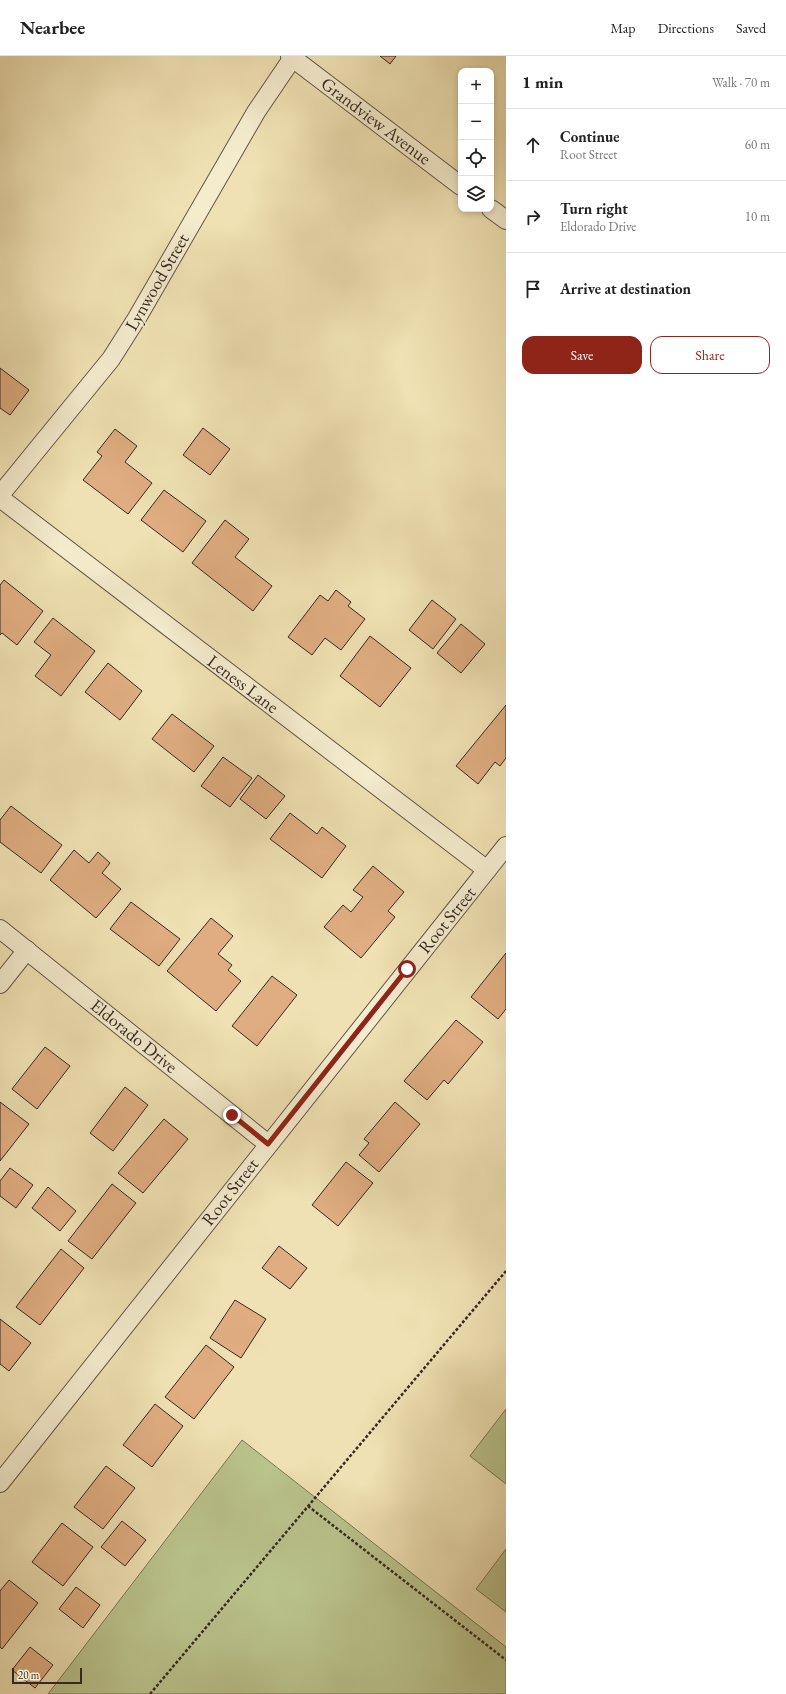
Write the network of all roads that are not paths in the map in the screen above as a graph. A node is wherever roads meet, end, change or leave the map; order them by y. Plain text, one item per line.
1 (292, 57) edge
2 (458, 184) edge
3 (494, 211) edge
4 (506, 220) edge
5 (0, 497) edge
6 (506, 846) edge
7 (487, 870) junction
8 (0, 929) edge
9 (27, 950) junction
10 (0, 984) edge
11 (268, 1144) junction
12 (0, 1483) edge

1 - 2 street, Grandview Avenue
1 - 5 street, Lynwood Street
3 - 4 street
5 - 7 street, Leness Lane
6 - 7 street, Root Street
7 - 11 street, Root Street
8 - 9 street, Eldorado Drive
9 - 10 street
9 - 11 street, Eldorado Drive
11 - 12 street, Root Street

